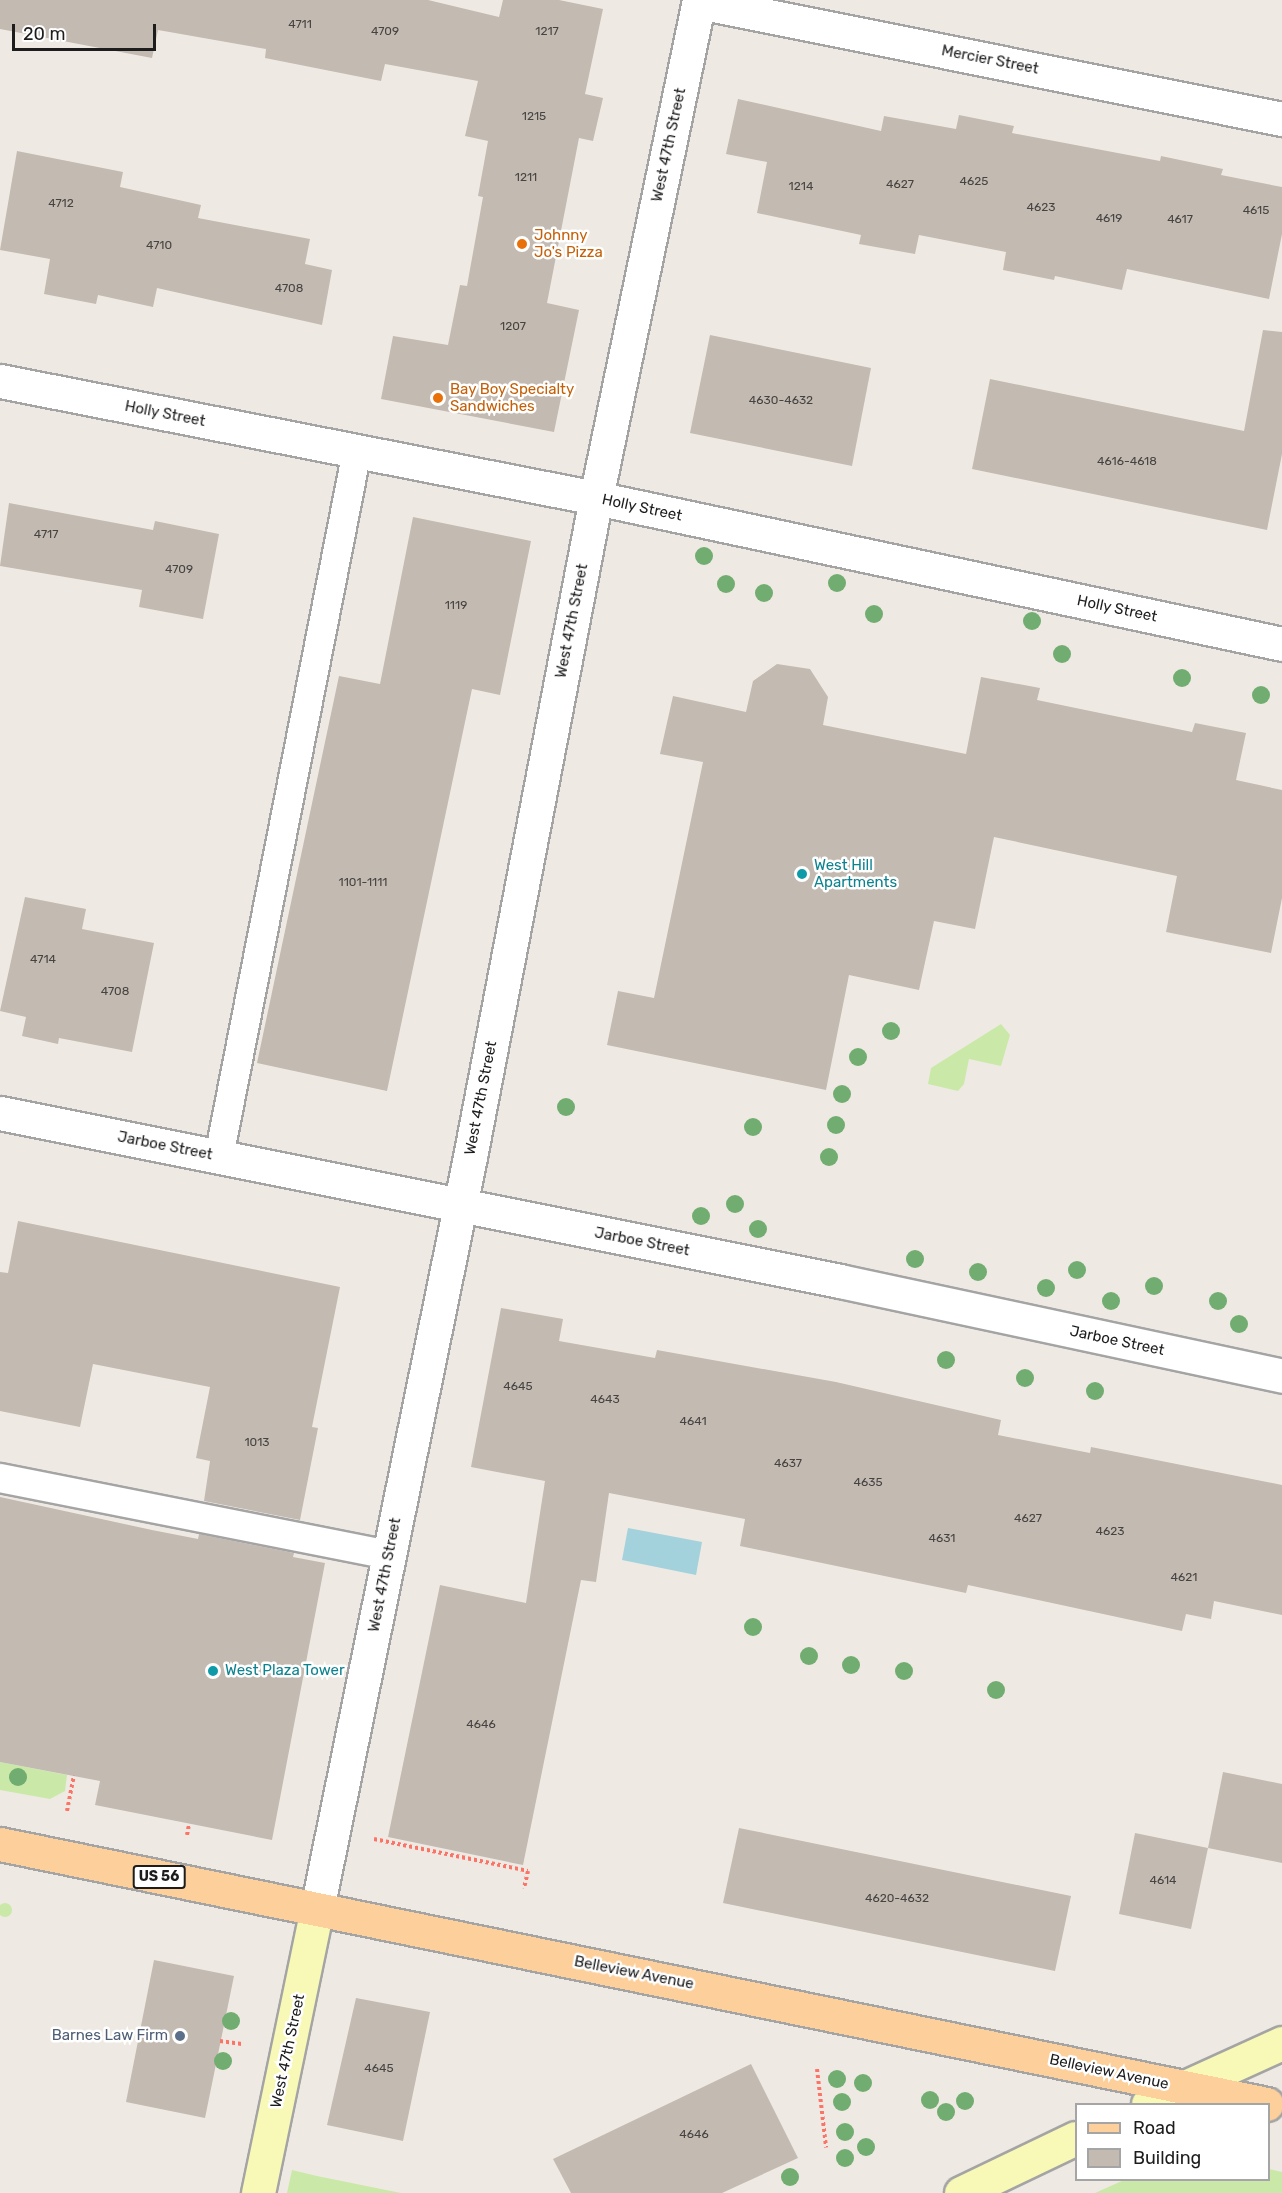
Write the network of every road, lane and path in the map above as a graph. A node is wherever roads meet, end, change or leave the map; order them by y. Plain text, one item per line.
1 (699, 1) edge
2 (1282, 119) edge
3 (0, 381) edge
4 (357, 451) junction
5 (596, 498) junction
6 (1282, 644) edge
7 (0, 1113) edge
8 (219, 1157) junction
9 (459, 1205) junction
10 (1282, 1376) edge
11 (0, 1478) edge
12 (390, 1555) junction
13 (74, 1776) dead end
14 (66, 1811) dead end
15 (189, 1825) dead end
16 (187, 1835) dead end
17 (374, 1839) dead end
18 (0, 1844) edge
19 (524, 1889) dead end
20 (317, 1909) junction
21 (220, 2041) dead end
22 (1282, 2043) edge
23 (242, 2044) dead end
24 (817, 2069) dead end
25 (1183, 2088) junction
26 (1150, 2103) edge
27 (1258, 2103) edge
28 (1075, 2139) edge
29 (826, 2147) dead end
30 (258, 2193) edge
31 (961, 2193) edge

1 - 2 street, Mercier Street
1 - 5 street, West 47th Street
3 - 4 street, Holly Street
4 - 5 street, Holly Street
4 - 8 lane
5 - 6 street, Holly Street
5 - 9 street, West 47th Street
7 - 8 street, Jarboe Street
8 - 9 street, Jarboe Street
9 - 10 street, Jarboe Street
9 - 12 street, West 47th Street
11 - 12 lane
12 - 20 street, West 47th Street
13 - 14 path
15 - 16 path
17 - 19 path
18 - 20 main road, Belleview Avenue / US 56
20 - 25 main road, Belleview Avenue
20 - 30 main road, West 47th Street
21 - 23 path
22 - 25 main road
24 - 29 path
25 - 26 main road
25 - 27 main road, Belleview Avenue
28 - 31 main road

